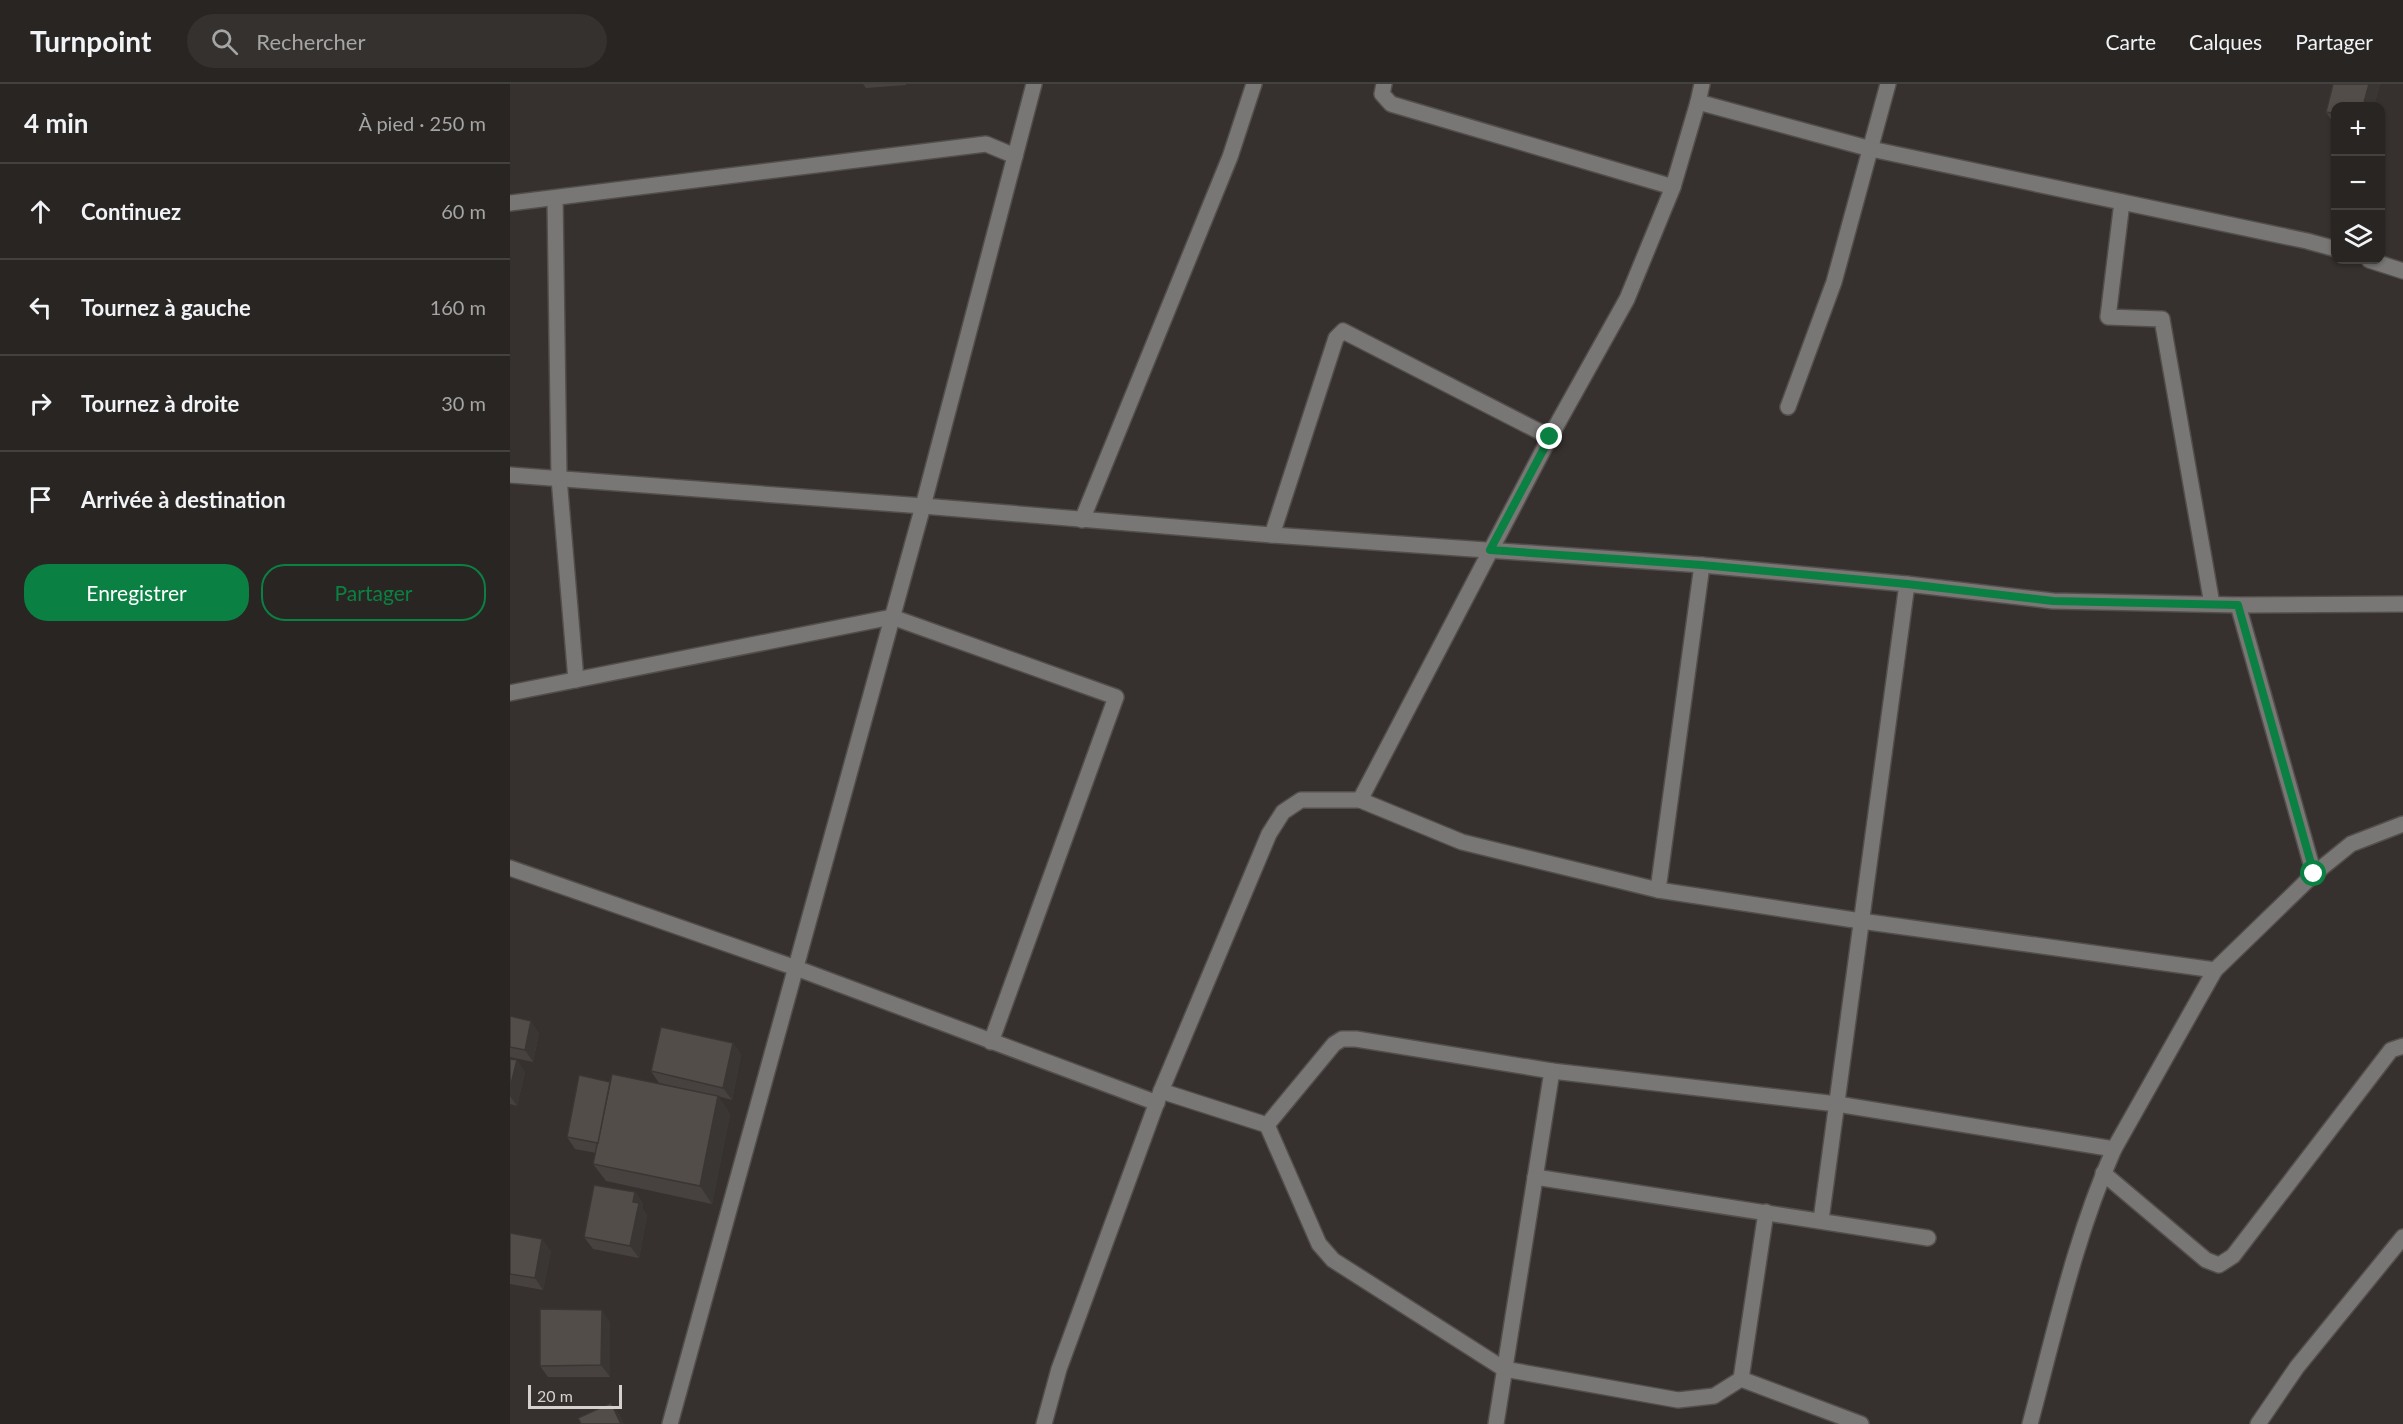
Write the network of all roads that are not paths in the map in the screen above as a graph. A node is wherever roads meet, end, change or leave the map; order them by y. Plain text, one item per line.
1 (1034, 84) edge
2 (1254, 84) edge
3 (1384, 84) edge
4 (1702, 84) edge
5 (1888, 84) edge
6 (1698, 102) junction
7 (1871, 149) junction
8 (1015, 156) junction
9 (1673, 187) junction
10 (555, 198) junction
11 (2122, 202) junction
12 (510, 203) edge
13 (2331, 248) edge
14 (2381, 264) edge
15 (2403, 271) edge
16 (1788, 407) dead end
17 (1550, 437) junction
18 (510, 476) edge
19 (559, 478) junction
20 (923, 506) junction
21 (1082, 520) junction
22 (1272, 536) junction
23 (1490, 550) junction
24 (1702, 565) junction
25 (1907, 584) junction
26 (2212, 604) junction
27 (2403, 604) edge
28 (2238, 605) junction
29 (892, 617) junction
30 (576, 680) junction
31 (510, 693) edge
32 (1360, 800) junction
33 (2403, 824) edge
34 (510, 867) edge
35 (2314, 874) junction
36 (1658, 890) junction
37 (1862, 921) junction
38 (796, 968) junction
39 (2215, 970) junction
40 (991, 1042) junction
41 (2403, 1046) edge
42 (1552, 1071) junction
43 (1159, 1097) junction
44 (1837, 1104) junction
45 (1267, 1125) junction
46 (2114, 1149) junction
47 (2103, 1173) junction
48 (1535, 1177) junction
49 (1767, 1212) junction
50 (1821, 1220) junction
51 (2403, 1237) edge
52 (1928, 1238) dead end
53 (1504, 1369) junction
54 (1741, 1379) junction
55 (670, 1424) edge
56 (1044, 1424) edge
57 (1496, 1424) edge
58 (1861, 1424) edge
59 (2030, 1424) edge
60 (2258, 1424) edge

1 - 8 street
2 - 21 street
3 - 9 street
4 - 6 street
5 - 7 street
6 - 7 street
6 - 9 street
7 - 11 street
7 - 16 street
8 - 10 street
8 - 20 street
9 - 17 street
10 - 12 street
10 - 19 street
11 - 13 street
11 - 26 street
14 - 15 street
17 - 22 street
17 - 23 street
18 - 19 street
19 - 20 street
19 - 30 street
20 - 21 street
20 - 29 street
21 - 22 street
22 - 23 street
23 - 24 street
23 - 32 street
24 - 25 street
24 - 36 street
25 - 26 street
25 - 37 street
26 - 28 street
27 - 28 street
28 - 35 street
29 - 30 street
29 - 38 street
29 - 40 street
30 - 31 street
32 - 36 street
32 - 43 street
33 - 35 street
34 - 38 street
35 - 39 street
36 - 37 street
37 - 39 street
37 - 44 street
38 - 40 street
38 - 55 street
39 - 46 street
40 - 43 street
41 - 47 street
42 - 44 street
42 - 45 street
42 - 48 street
43 - 45 street
43 - 56 street
44 - 46 street
44 - 50 street
45 - 53 street
46 - 47 street
47 - 59 street
48 - 49 street
48 - 53 street
49 - 50 street
49 - 54 street
50 - 52 street
51 - 60 street
53 - 54 street
53 - 57 street
54 - 58 street

